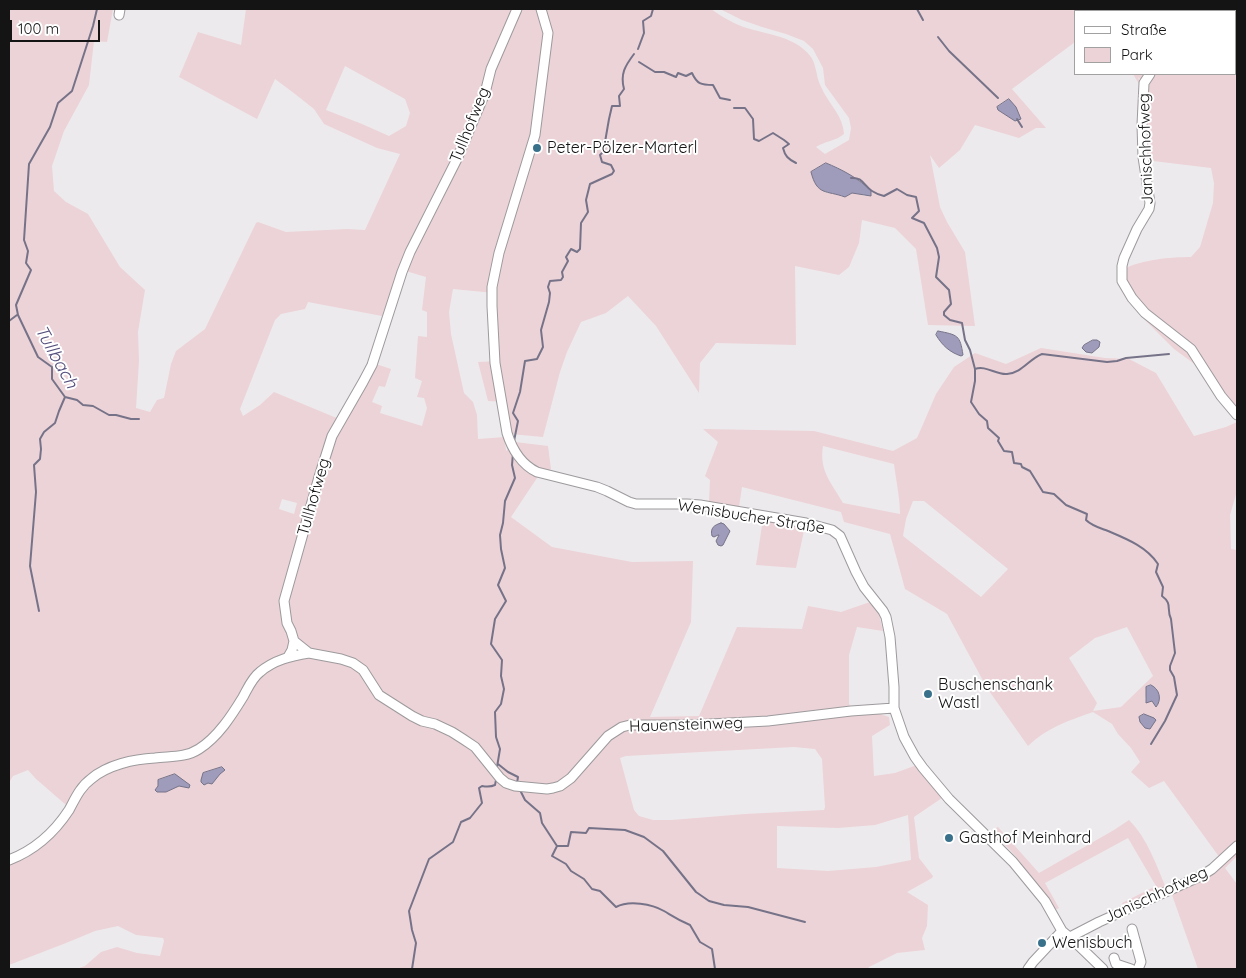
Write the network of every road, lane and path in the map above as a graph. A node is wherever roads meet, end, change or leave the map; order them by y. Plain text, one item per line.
1 (517, 9) edge
2 (542, 9) edge
3 (1149, 75) edge
4 (1237, 415) edge
5 (294, 641) junction
6 (309, 652) junction
7 (288, 657) junction
8 (894, 708) junction
9 (1237, 846) edge
10 (9, 860) edge
11 (1132, 929) dead end
12 (1062, 931) junction
13 (1070, 937) junction
14 (1114, 958) dead end
15 (1028, 969) edge
16 (1103, 969) edge
17 (1131, 969) edge
18 (1138, 969) edge

1 - 5 street, Tullhofweg
2 - 8 street, Wenisbucher Straße
3 - 4 street, Janischhofweg
5 - 6 street, Hauensteinweg
5 - 7 street
6 - 7 street, Hauensteinweg
6 - 8 street, Hauensteinweg
7 - 10 street
8 - 12 street, Wenisbucher Straße
9 - 13 street, Janischhofweg
11 - 18 street
12 - 13 street, Wenisbucher Straße
12 - 15 street
13 - 16 street, Wenisbucher Straße
14 - 17 street

